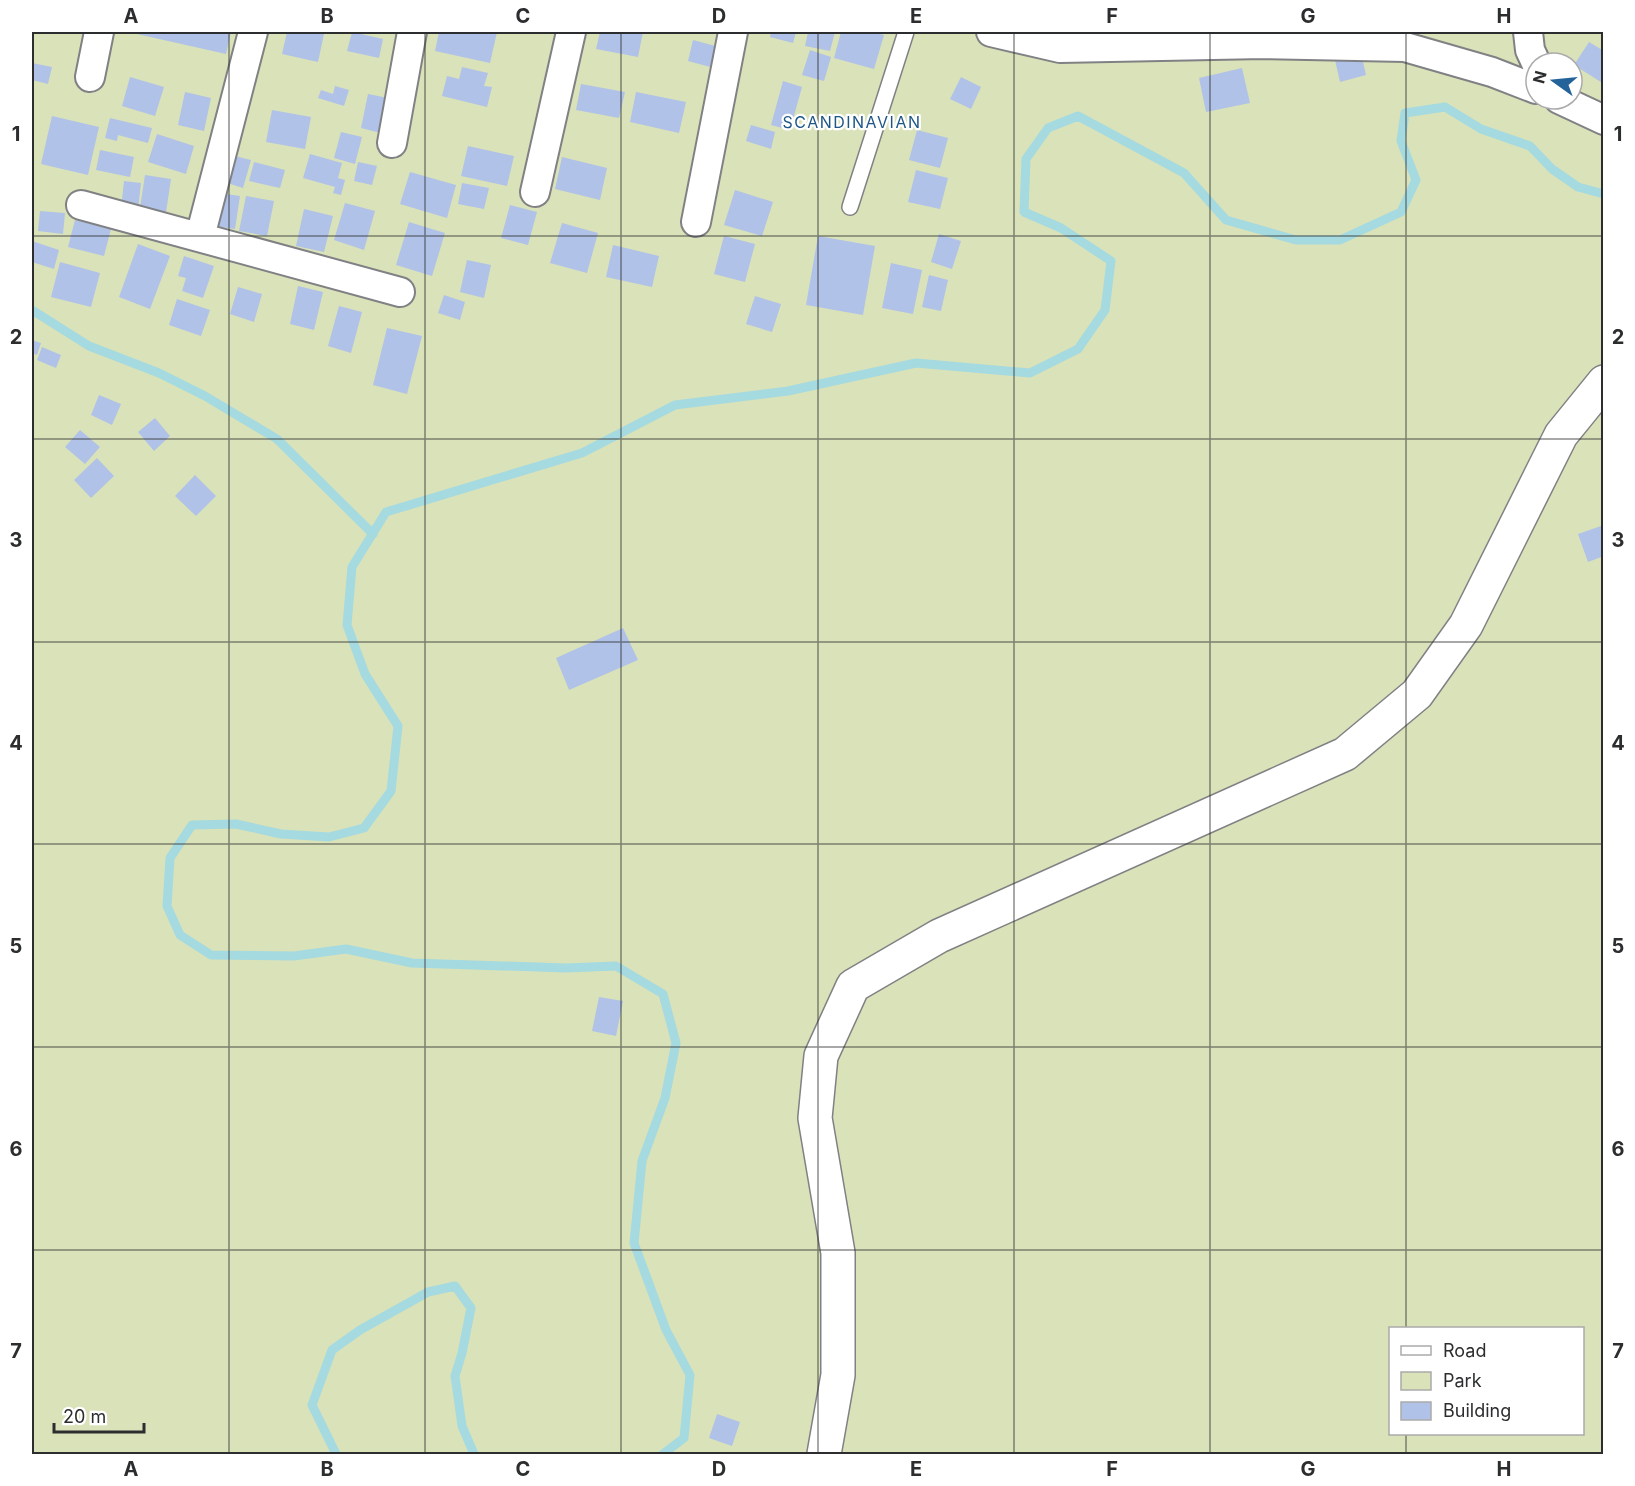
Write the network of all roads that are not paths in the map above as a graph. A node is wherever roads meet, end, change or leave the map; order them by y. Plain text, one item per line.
1 (99, 32) edge
2 (253, 32) edge
3 (412, 32) edge
4 (571, 32) edge
5 (733, 32) edge
6 (906, 32) edge
7 (991, 32) edge
8 (1528, 32) edge
9 (1239, 38) edge
10 (1081, 39) edge
11 (1530, 51) edge
12 (90, 77) dead end
13 (1524, 84) edge
14 (1584, 111) edge
15 (1604, 120) edge
16 (392, 143) dead end
17 (535, 192) dead end
18 (81, 205) dead end
19 (850, 207) dead end
20 (696, 222) dead end
21 (200, 237) junction
22 (400, 292) dead end
23 (1604, 382) edge
24 (824, 1455) edge

1 - 12 street
2 - 21 street
3 - 16 street
4 - 17 street
5 - 20 street
6 - 19 lane
7 - 10 street
8 - 11 street
9 - 10 street
9 - 13 street
14 - 15 street
18 - 21 street
21 - 22 street
23 - 24 street

